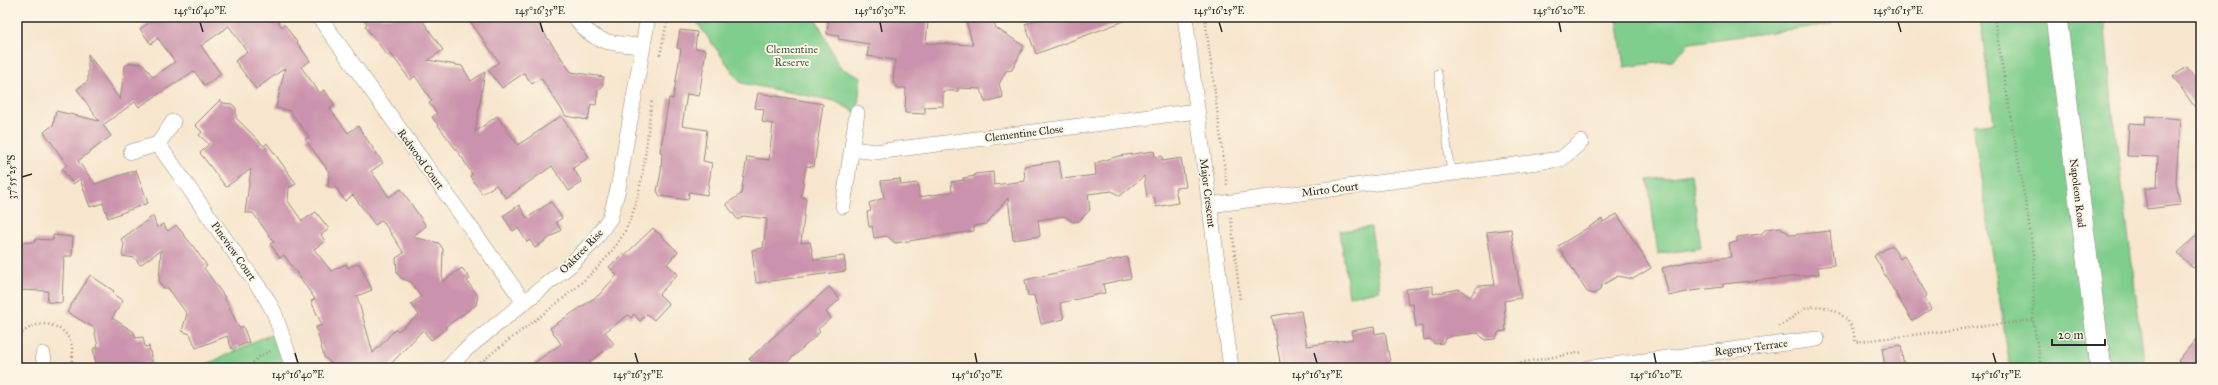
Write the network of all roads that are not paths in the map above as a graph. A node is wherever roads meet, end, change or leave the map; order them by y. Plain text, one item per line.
1 (319, 17) edge
2 (575, 17) edge
3 (648, 17) edge
4 (1185, 17) edge
5 (2056, 17) edge
6 (642, 46) junction
7 (1438, 73) dead end
8 (1197, 111) junction
9 (857, 113) dead end
10 (173, 122) dead end
11 (1581, 142) dead end
12 (158, 144) junction
13 (852, 149) junction
14 (131, 152) dead end
15 (1451, 173) junction
16 (1209, 205) junction
17 (843, 206) dead end
18 (524, 302) junction
19 (1817, 339) dead end
20 (293, 368) edge
21 (448, 368) edge
22 (1231, 368) edge
23 (1589, 368) edge
24 (2101, 368) edge

1 - 18 street, Redwood Court
2 - 6 street
3 - 6 street, Oaktree Rise
4 - 8 street, Major Crescent
5 - 24 main road, Napoleon Road
6 - 18 street, Oaktree Rise
7 - 15 lane
8 - 13 street, Clementine Close
8 - 16 street, Major Crescent
9 - 13 street
10 - 12 street
11 - 15 street, Mirto Court
12 - 14 street
12 - 20 street, Pineview Court
13 - 17 street
15 - 16 street, Mirto Court
16 - 22 street, Major Crescent
18 - 21 street, Oaktree Rise
19 - 23 street, Regency Terrace

